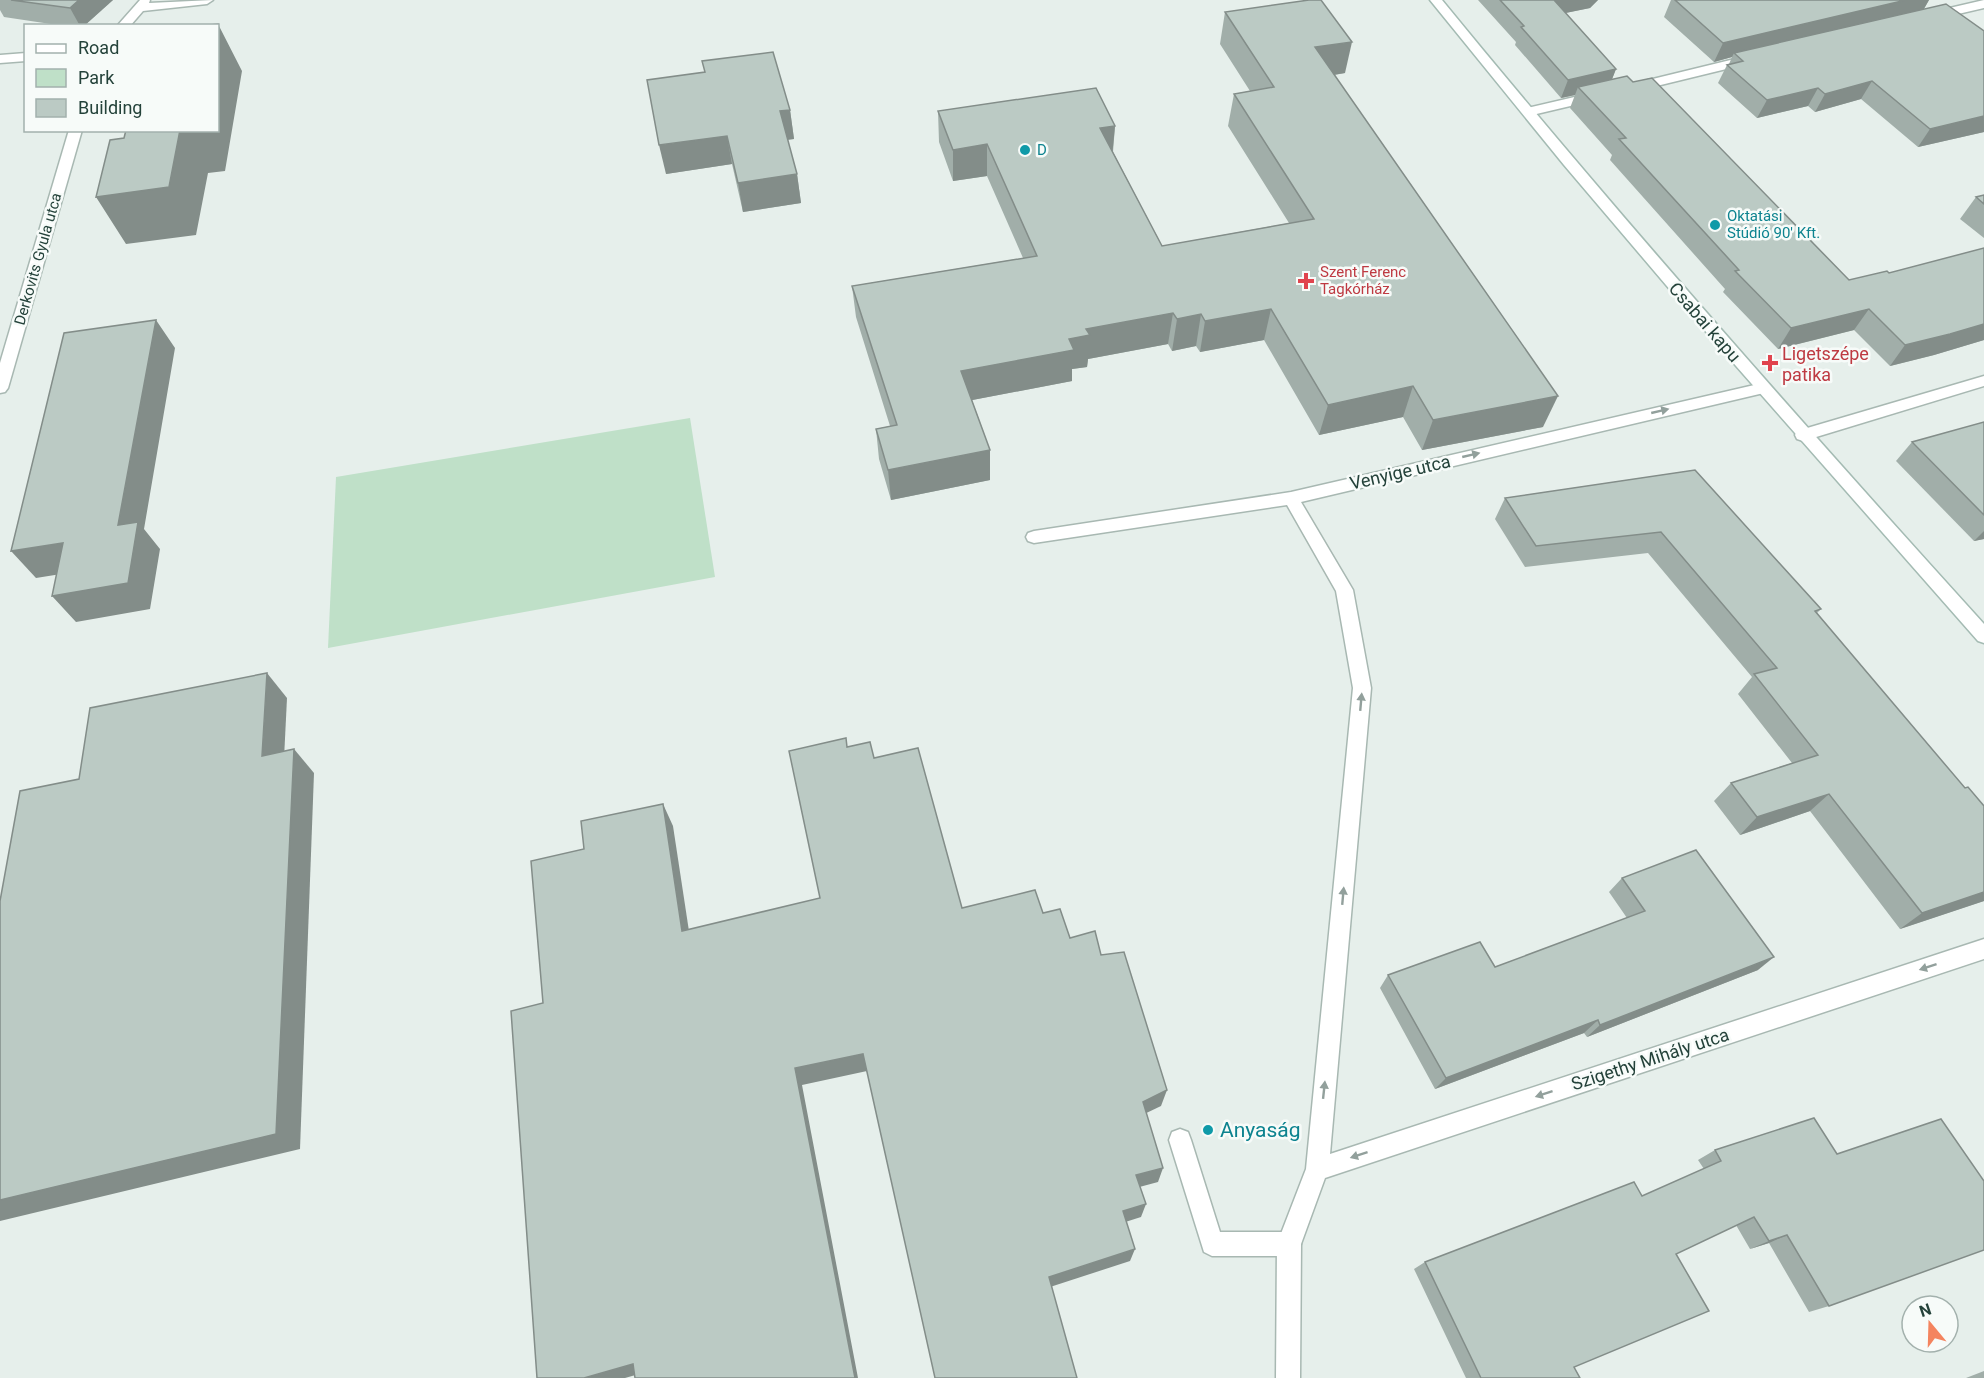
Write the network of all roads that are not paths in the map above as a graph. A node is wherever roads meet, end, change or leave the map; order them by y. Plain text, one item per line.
1 (207, 0) edge
2 (1436, 0) edge
3 (142, 4) edge
4 (1984, 4) edge
5 (1916, 20) edge
6 (125, 24) edge
7 (1767, 55) edge
8 (24, 57) edge
9 (0, 59) edge
10 (1528, 112) junction
11 (75, 132) edge
12 (1984, 381) edge
13 (0, 388) edge
14 (1762, 388) junction
15 (1803, 435) junction
16 (1291, 498) junction
17 (1034, 537) dead end
18 (1984, 636) edge
19 (1984, 949) edge
20 (1180, 1140) dead end
21 (1317, 1169) junction
22 (1289, 1244) junction
23 (1288, 1378) edge

1 - 3 street
2 - 10 street, Csabai kapu
3 - 6 street
4 - 5 street
7 - 10 street
8 - 9 street
10 - 14 street, Csabai kapu
11 - 13 street, Derkovits Gyula utca
12 - 15 street
14 - 15 street, Csabai kapu
16 -> 14 street, Venyige utca
15 - 18 street, Csabai kapu
16 - 17 street, Venyige utca
21 -> 16 street
19 -> 21 street, Szigethy Mihály utca
20 - 22 street
21 - 22 street
22 - 23 street

